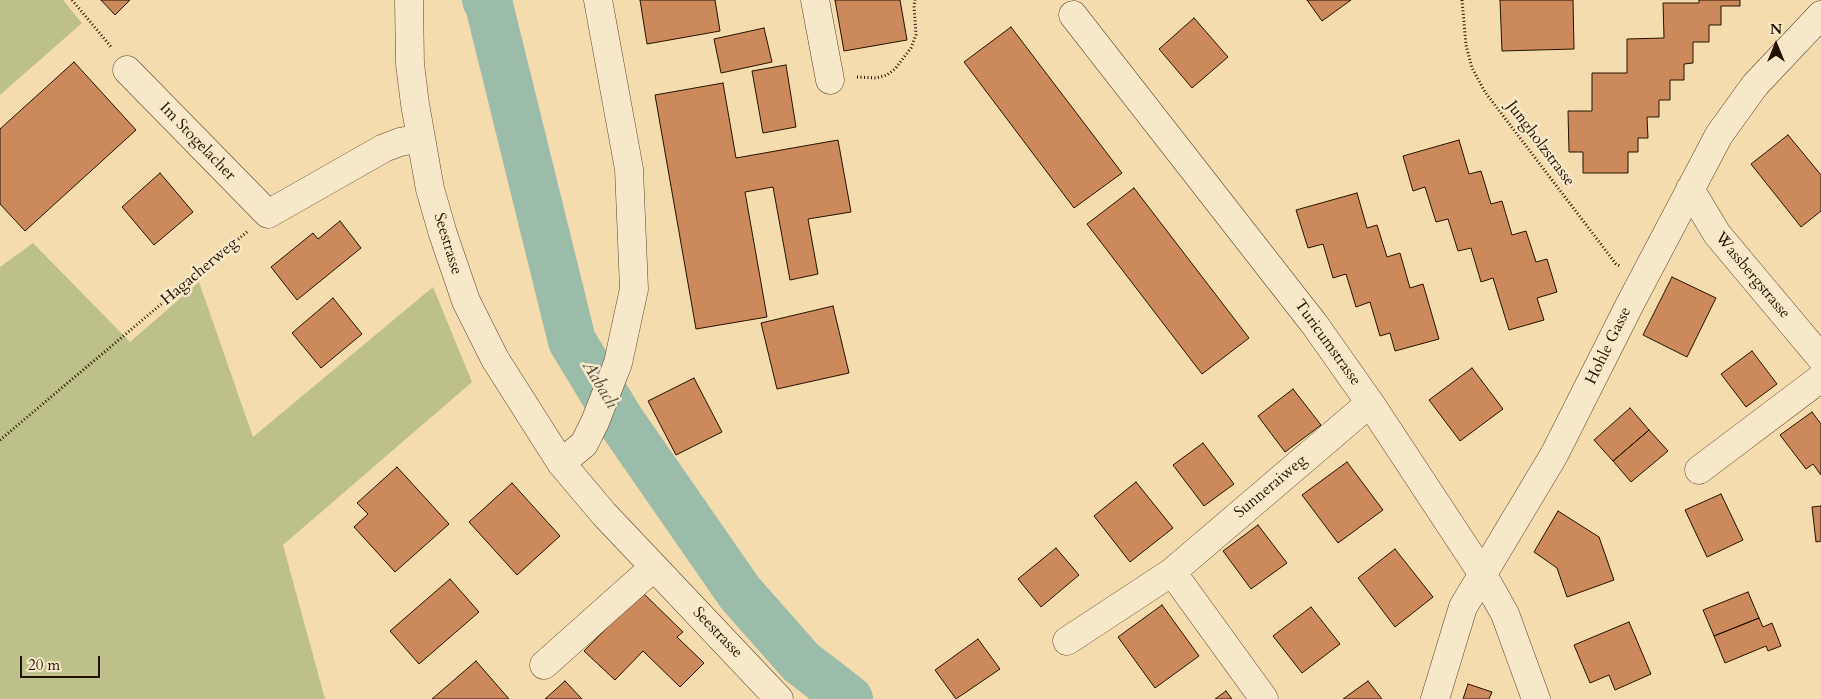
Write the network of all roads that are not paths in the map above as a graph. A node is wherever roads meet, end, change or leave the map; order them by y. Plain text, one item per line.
1 (408, 0) edge
2 (598, 0) edge
3 (815, 0) edge
4 (1821, 15) edge
5 (1073, 16) dead end
6 (127, 70) road end
7 (830, 80) road end
8 (421, 138) junction
9 (1690, 189) junction
10 (1821, 358) edge
11 (1821, 378) edge
12 (1370, 403) junction
13 (561, 463) junction
14 (1699, 470) dead end
15 (654, 567) junction
16 (1172, 572) junction
17 (1482, 573) junction
18 (1067, 641) dead end
19 (544, 665) dead end
20 (779, 699) edge
21 (1264, 699) edge
22 (1435, 699) edge
23 (1536, 699) edge

1 - 8 street, Seestrasse
2 - 13 street
3 - 7 street
4 - 9 street, Hohle Gasse
5 - 12 street, Turicumstrasse
6 - 8 street, Im Stogelacher
8 - 13 street, Seestrasse
9 - 10 street, Wassbergstrasse
9 - 17 street, Hohle Gasse
11 - 14 street
12 - 16 street, Sunneraiweg
12 - 17 street, Turicumstrasse
13 - 15 street, Seestrasse
15 - 19 street
15 - 20 street, Seestrasse
16 - 18 street, Sunneraiweg
16 - 21 street
17 - 22 street, Hohle Gasse
17 - 23 street, Turicumstrasse

